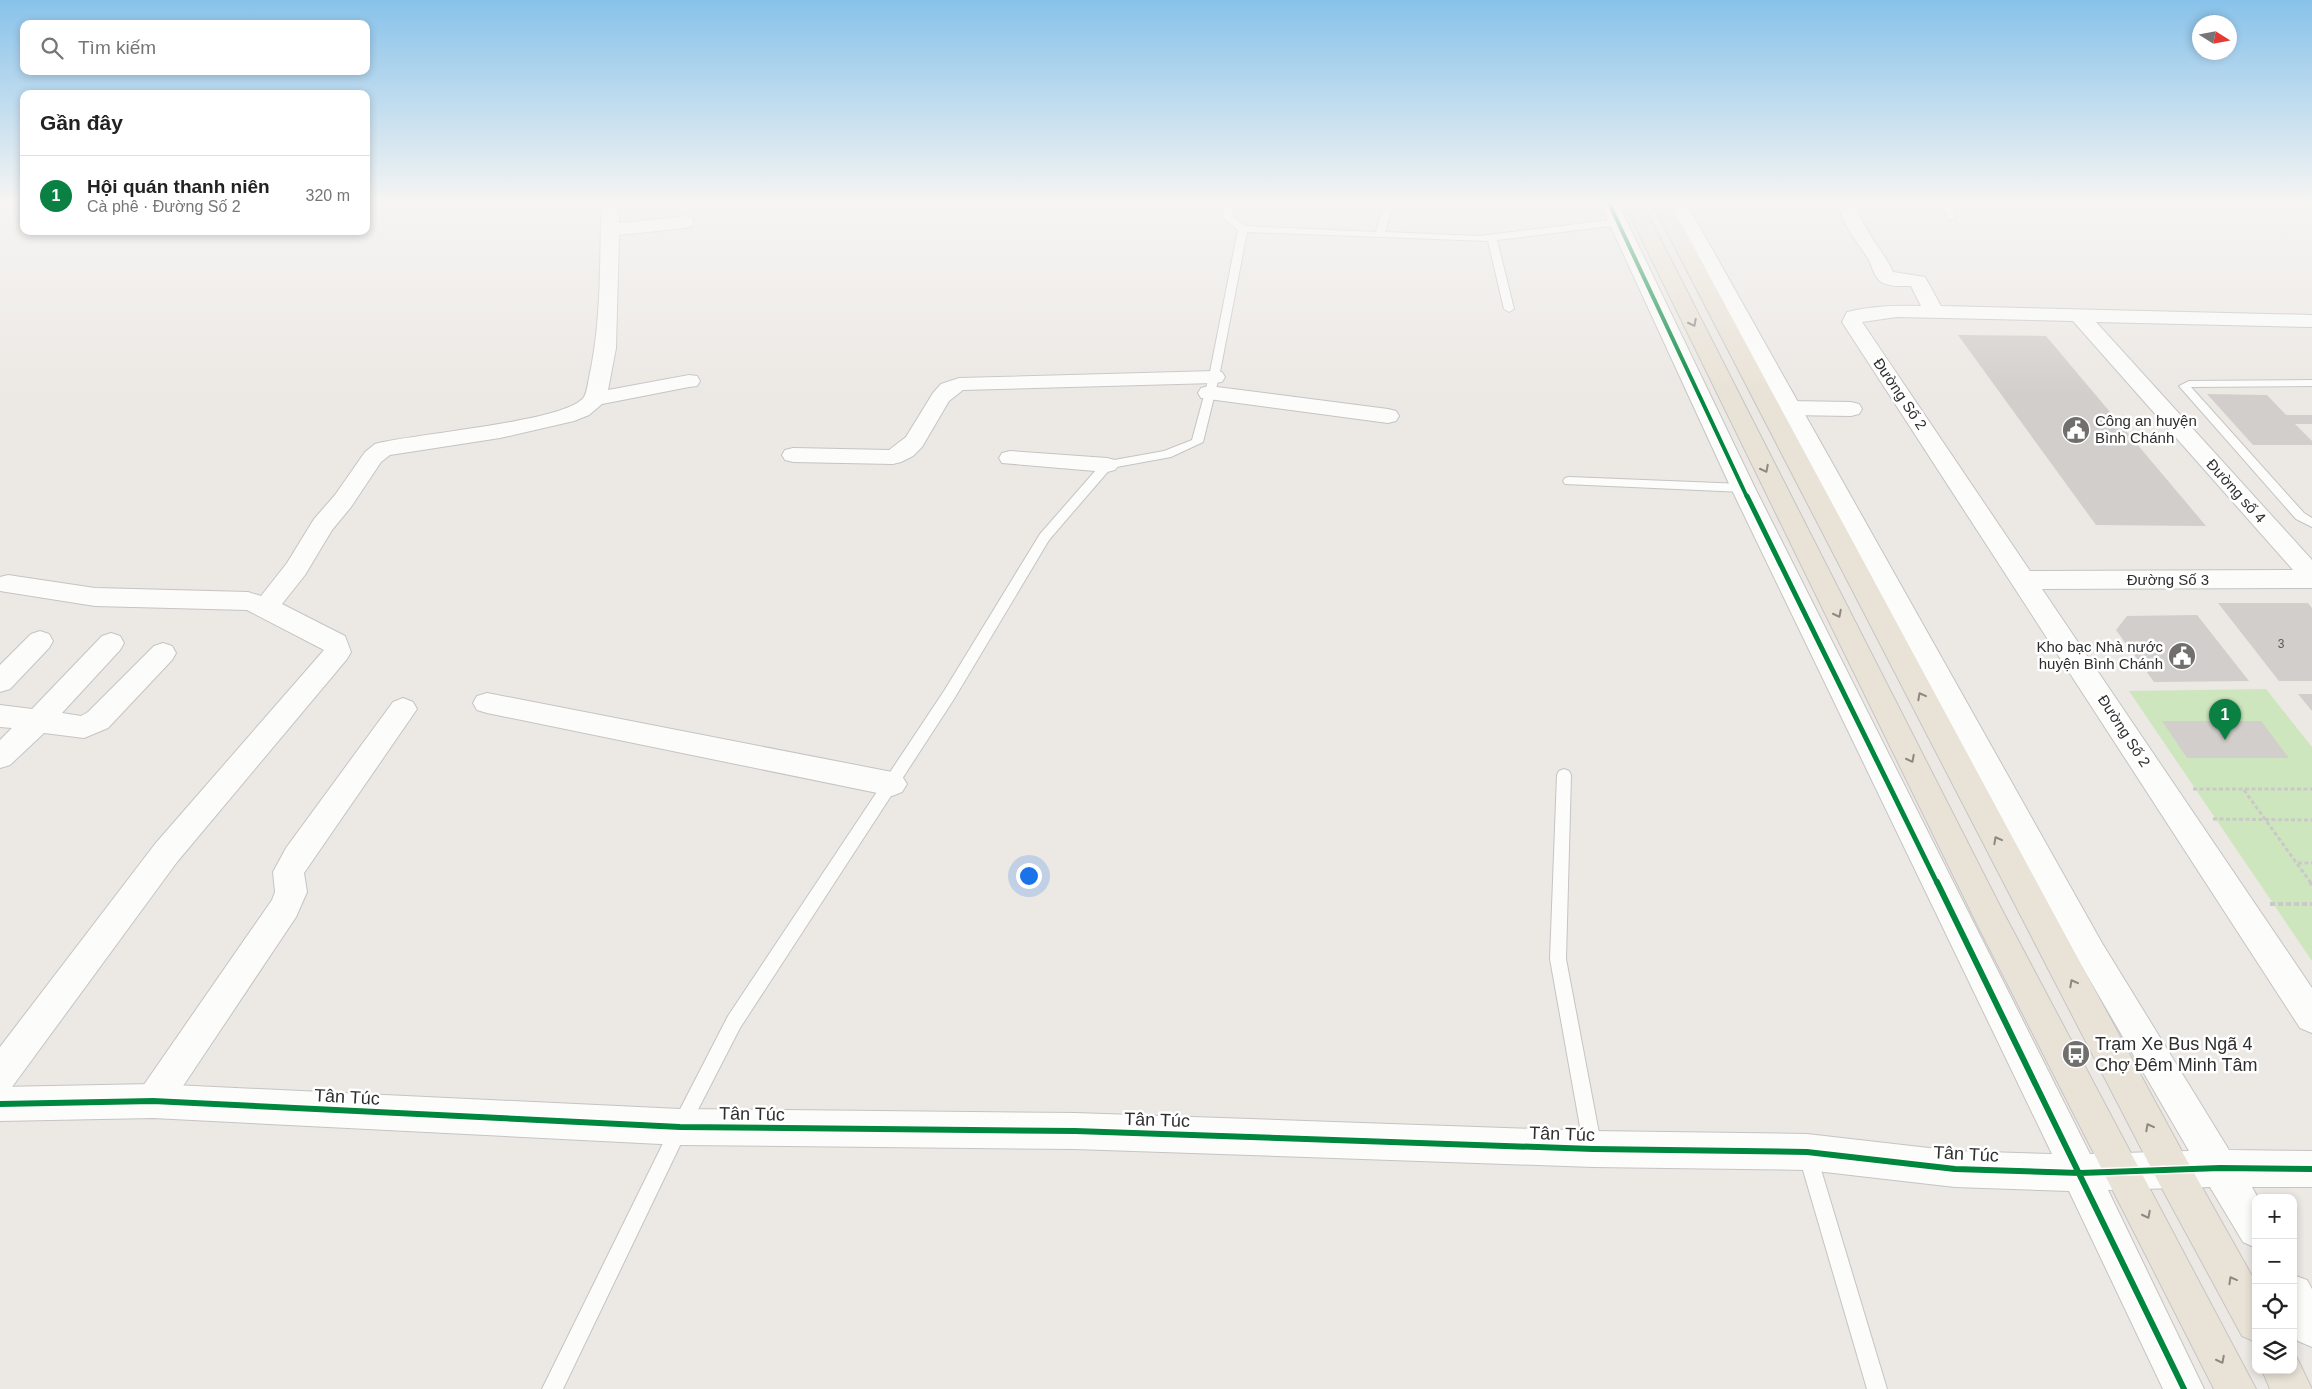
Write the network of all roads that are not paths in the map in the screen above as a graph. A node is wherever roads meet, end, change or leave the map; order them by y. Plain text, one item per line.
1 (609, 266) edge
2 (1236, 266) edge
3 (1499, 266) edge
4 (1645, 266) edge
5 (1649, 266) edge
6 (1694, 266) edge
7 (1711, 266) edge
8 (1882, 266) edge
9 (1509, 309) dead end
10 (1934, 312) junction
11 (2080, 316) junction
12 (2312, 322) edge
13 (689, 381) dead end
14 (2312, 383) edge
15 (1212, 385) junction
16 (595, 399) junction
17 (1789, 408) junction
18 (1851, 408) dead end
19 (1388, 416) dead end
20 (793, 455) dead end
21 (1010, 458) dead end
22 (1107, 465) junction
23 (1569, 481) dead end
24 (1743, 488) junction
25 (2312, 523) edge
26 (2312, 578) edge
27 (2024, 580) junction
28 (8, 584) dead end
29 (266, 607) junction
30 (40, 641) dead end
31 (111, 644) dead end
32 (163, 653) dead end
33 (0, 682) edge
34 (487, 703) dead end
35 (403, 709) dead end
36 (0, 716) edge
37 (37, 722) junction
38 (0, 757) edge
39 (1564, 776) dead end
40 (892, 784) junction
41 (2312, 1017) edge
42 (0, 1074) edge
43 (153, 1101) junction
44 (0, 1104) edge
45 (680, 1127) junction
46 (1593, 1149) junction
47 (1806, 1152) junction
48 (2220, 1168) junction
49 (2312, 1169) edge
50 (2172, 1170) junction
51 (2125, 1172) junction
52 (2080, 1173) junction
53 (2252, 1222) edge
54 (2297, 1301) edge
55 (2252, 1315) edge
56 (2312, 1327) edge
57 (2284, 1374) edge
58 (552, 1389) edge
59 (1877, 1389) edge
60 (2184, 1389) edge
61 (2236, 1389) edge
62 (2292, 1389) edge

1 - 16 street
2 - 15 lane
3 - 9 lane
4 - 24 street
5 -> 51 highway
50 -> 6 highway
7 - 17 street
8 - 10 street
10 - 11 street
10 - 27 street, Đường Số 2
11 - 12 street
11 - 26 street, Đường số 4
13 - 16 street
14 - 25 lane
15 - 19 street
15 - 20 street
15 - 22 lane
16 - 29 street
17 - 18 street
17 - 48 street
21 - 22 street
22 - 40 lane
23 - 24 lane
24 - 52 street
26 - 27 street, Đường Số 3
27 - 41 street, Đường Số 2
28 - 29 street
29 - 42 street
30 - 33 street
31 - 37 street
32 - 37 street
34 - 40 street
35 - 43 street
36 - 37 street
37 - 38 street
39 - 46 lane
40 - 45 lane
43 - 44 street, Tân Túc
43 - 45 street, Tân Túc
45 - 46 street, Tân Túc
45 - 58 lane
46 - 47 street, Tân Túc
47 - 52 street, Tân Túc
47 - 59 lane
48 - 49 street, Tân Túc
48 - 50 street, Tân Túc
48 - 53 street
50 - 51 street, Tân Túc
55 -> 50 highway
51 - 52 street, Tân Túc
51 -> 61 highway
52 - 60 street
54 - 56 street
57 - 62 highway

